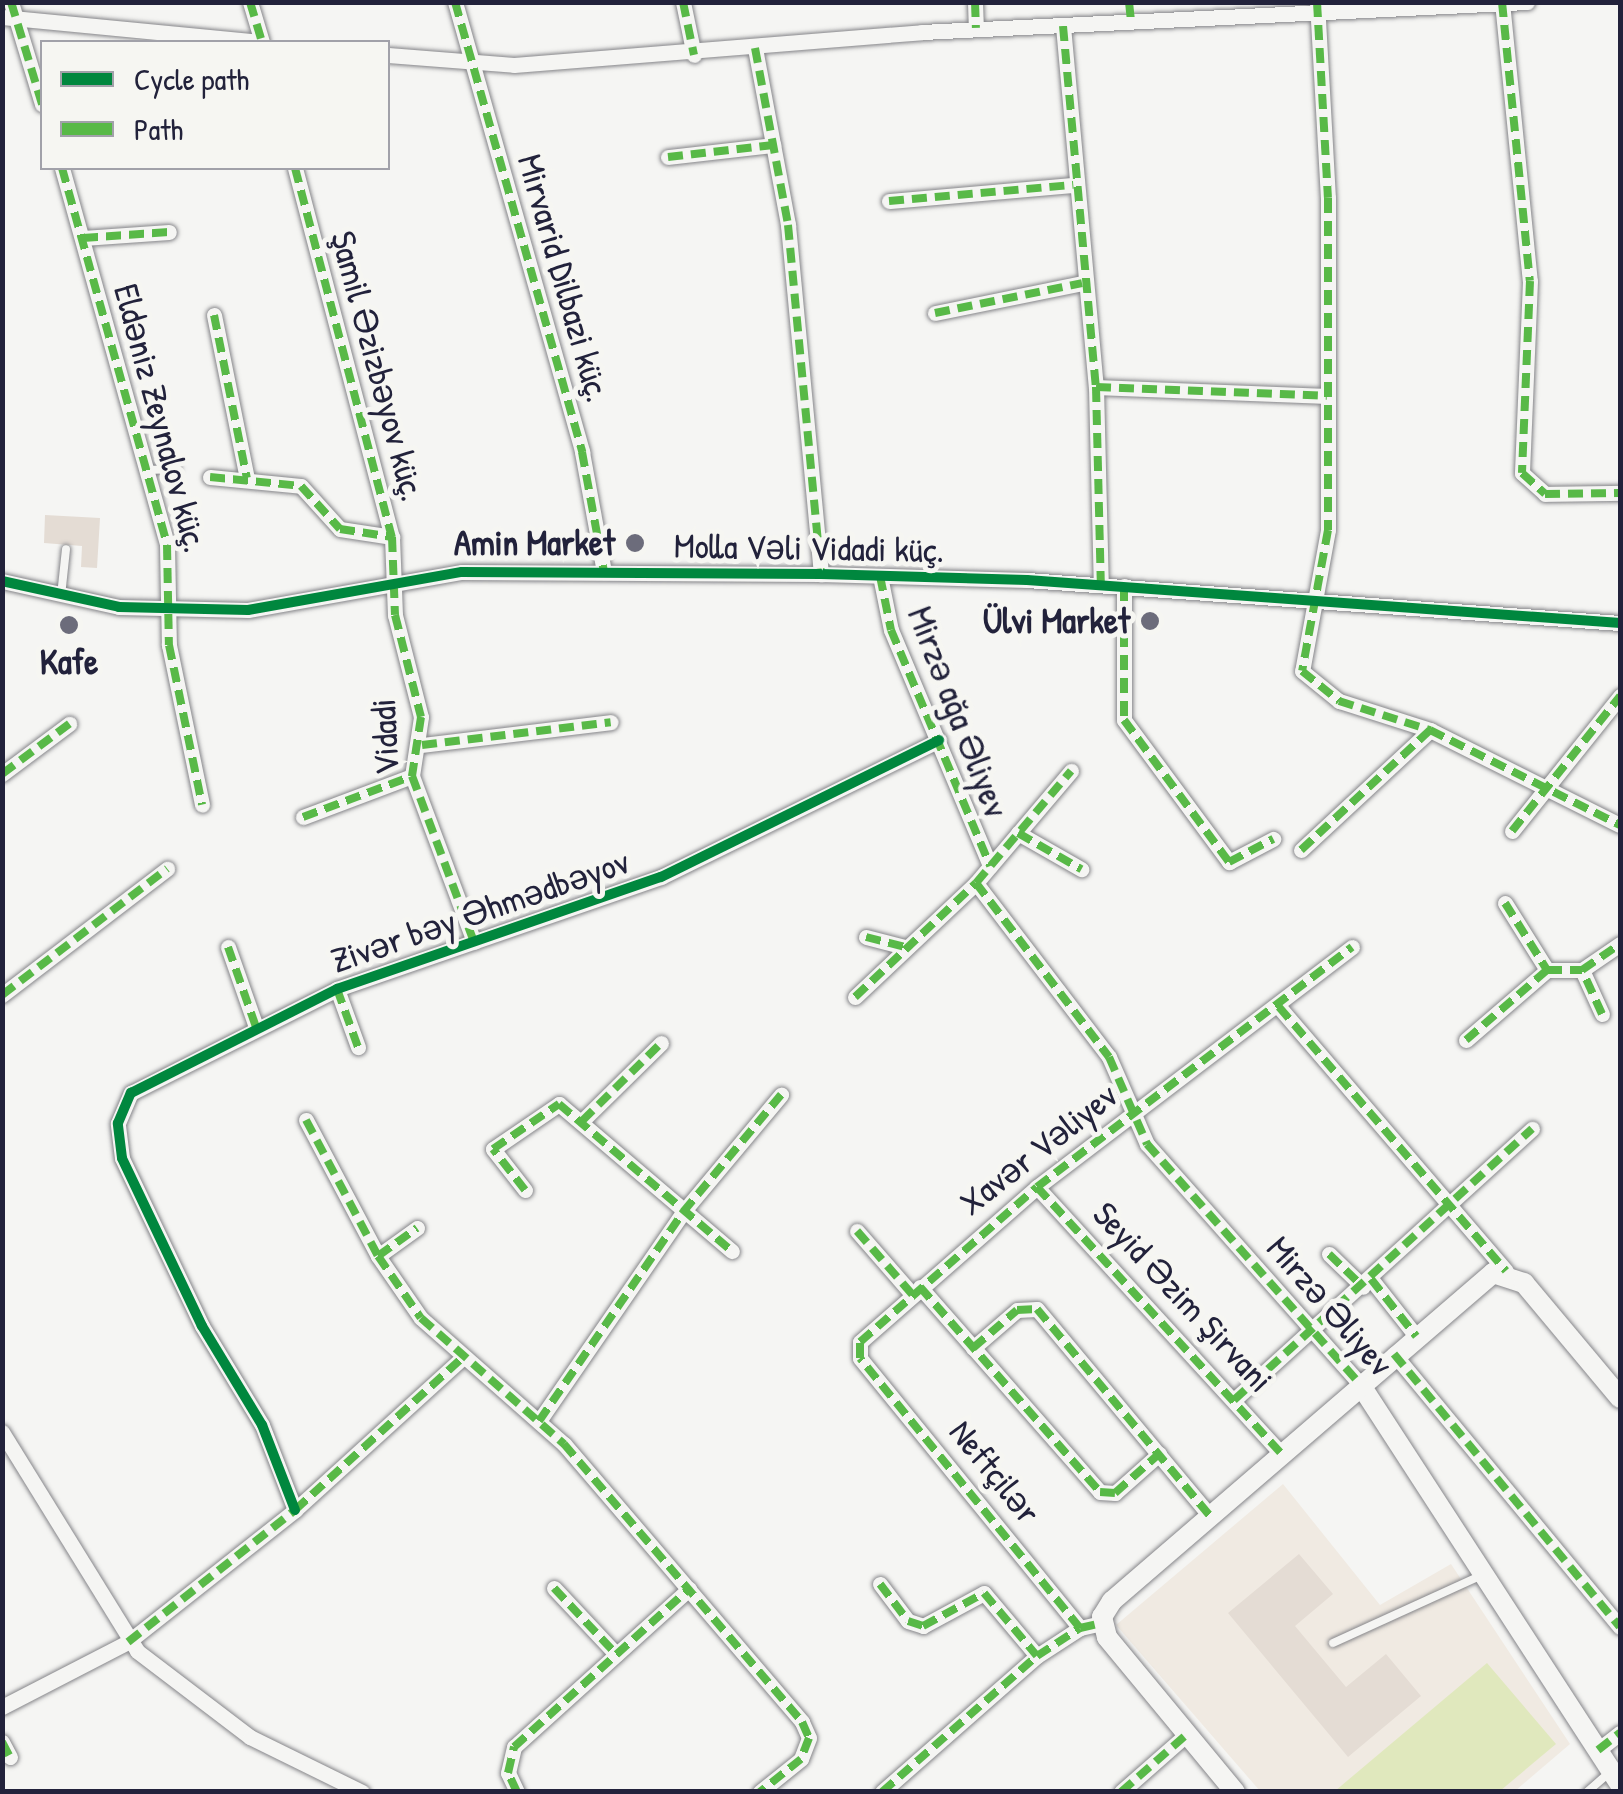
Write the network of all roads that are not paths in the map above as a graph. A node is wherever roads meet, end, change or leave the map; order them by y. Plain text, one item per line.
1 (250, 2) edge
2 (455, 2) edge
3 (683, 2) edge
4 (974, 2) edge
5 (1129, 2) edge
6 (1528, 2) edge
7 (1502, 3) edge
8 (1318, 9) edge
9 (10, 12) edge
10 (1131, 21) junction
11 (1062, 26) junction
12 (976, 28) junction
13 (244, 40) edge
14 (260, 40) edge
15 (754, 48) junction
16 (390, 55) edge
17 (694, 55) junction
18 (472, 60) junction
19 (40, 98) edge
20 (773, 144) junction
21 (668, 157) dead end
22 (63, 170) edge
23 (296, 170) edge
24 (1073, 186) junction
25 (889, 201) dead end
26 (169, 232) dead end
27 (83, 238) junction
28 (1082, 283) junction
29 (935, 313) dead end
30 (214, 315) dead end
31 (1096, 387) junction
32 (1327, 396) junction
33 (177, 469) dead end
34 (146, 470) junction
35 (210, 477) dead end
36 (247, 478) junction
37 (1620, 494) edge
38 (392, 537) junction
39 (66, 549) dead end
40 (604, 572) junction
41 (821, 574) junction
42 (880, 576) junction
43 (393, 581) junction
44 (2, 582) edge
45 (1102, 585) junction
46 (1124, 586) junction
47 (61, 596) junction
48 (1319, 605) junction
49 (170, 610) junction
50 (1620, 622) edge
51 (1620, 696) edge
52 (611, 722) dead end
53 (69, 724) dead end
54 (1430, 730) junction
55 (939, 740) junction
56 (422, 746) junction
57 (1071, 771) dead end
58 (2, 774) edge
59 (412, 776) junction
60 (1545, 784) junction
61 (202, 805) dead end
62 (303, 817) dead end
63 (1620, 825) edge
64 (1512, 831) dead end
65 (1018, 832) junction
66 (1274, 839) dead end
67 (1301, 850) dead end
68 (990, 866) junction
69 (166, 869) dead end
70 (1081, 869) dead end
71 (976, 883) junction
72 (1505, 903) dead end
73 (866, 937) dead end
74 (474, 942) junction
75 (1620, 944) edge
76 (228, 947) dead end
77 (905, 947) junction
78 (1352, 947) dead end
79 (1547, 970) junction
80 (1582, 970) junction
81 (336, 989) junction
82 (2, 996) edge
83 (855, 997) dead end
84 (1278, 1007) junction
85 (1602, 1014) dead end
86 (256, 1026) junction
87 (1466, 1040) dead end
88 (661, 1043) dead end
89 (358, 1047) dead end
90 (781, 1095) dead end
91 (1135, 1112) junction
92 (306, 1120) dead end
93 (582, 1121) junction
94 (1532, 1130) dead end
95 (1037, 1187) junction
96 (525, 1190) dead end
97 (1452, 1205) junction
98 (683, 1212) junction
99 (417, 1228) dead end
100 (857, 1232) dead end
101 (732, 1251) dead end
102 (1329, 1254) dead end
103 (378, 1256) junction
104 (1506, 1271) junction
105 (1367, 1283) junction
106 (916, 1291) junction
107 (1310, 1332) junction
108 (1416, 1336) junction
109 (973, 1348) junction
110 (1394, 1354) junction
111 (463, 1358) junction
112 (860, 1358) joint
113 (1360, 1384) junction
114 (1620, 1398) edge
115 (1234, 1400) junction
116 (539, 1420) junction
117 (2, 1432) edge
118 (1280, 1452) junction
119 (1160, 1454) junction
120 (295, 1510) junction
121 (1210, 1516) junction
122 (1480, 1576) junction
123 (880, 1584) dead end
124 (554, 1588) dead end
125 (689, 1589) junction
126 (1102, 1624) junction
127 (1620, 1626) edge
128 (1080, 1628) junction
129 (128, 1642) junction
130 (1333, 1643) dead end
131 (616, 1654) junction
132 (1037, 1656) junction
133 (2, 1708) edge
134 (1620, 1733) edge
135 (1187, 1734) junction
136 (1598, 1750) junction
137 (1616, 1778) edge
138 (362, 1792) edge
139 (517, 1792) edge
140 (760, 1792) edge
141 (882, 1792) edge
142 (1121, 1792) edge
143 (1235, 1792) edge
144 (1587, 1792) edge

1 - 14 street
2 - 18 street, Mirvarid Dilbazi küç.
3 - 17 street
4 - 12 street
5 - 10 street
6 - 7 street
7 - 8 street
7 - 37 street
8 - 10 street
8 - 32 street
9 - 13 street
9 - 19 street
10 - 11 street
11 - 12 street
11 - 24 street
12 - 15 street
15 - 17 street
15 - 20 street
16 - 18 street
17 - 18 street
18 - 40 street, Mirvarid Dilbazi küç.
20 - 21 street
20 - 41 street
22 - 27 street, Eldəniz Zeynalov küç.
23 - 38 street, Şamil Əzizbəyov küç.
24 - 25 street
24 - 28 street
26 - 27 street
27 - 34 street, Eldəniz Zeynalov küç.
28 - 29 street
28 - 31 street
30 - 36 street
31 - 32 street
31 - 45 street
32 - 48 street
33 - 34 lane
34 - 49 street, Eldəniz Zeynalov küç.
35 - 36 street
36 - 38 street
38 - 43 street, Şamil Əzizbəyov küç.
39 - 47 lane
40 - 41 street, Molla Vəli Vidadi küç.
40 - 43 street, Molla Vəli Vidadi küç.
41 - 42 street, Molla Vəli Vidadi küç.
42 - 45 street, Molla Vəli Vidadi küç.
42 - 55 street, Mirzə ağa Əliyev
43 - 49 street, Molla Vəli Vidadi küç.
43 - 56 street, Vidadi
44 - 47 street, Molla Vəli Vidadi küç.
45 - 46 street, Molla Vəli Vidadi küç.
46 - 48 street, Molla Vəli Vidadi küç.
46 - 66 street
47 - 49 street, Molla Vəli Vidadi küç.
48 - 50 street, Molla Vəli Vidadi küç.
48 - 54 street
49 - 61 street, Eldəniz Zeynalov küç.
51 - 60 street
52 - 56 street
53 - 58 street
54 - 60 street
54 - 67 street
55 - 68 street, Mirzə ağa Əliyev
55 - 74 street, Zivər bəy Əhmədbəyov
56 - 59 street, Vidadi
57 - 65 street, Mirzə ağa Əliyev
59 - 62 street
59 - 74 street, Vidadi
60 - 63 street
60 - 64 street
65 - 68 street, Mirzə ağa Əliyev
65 - 70 street
68 - 71 street, Mirzə ağa Əliyev
69 - 82 street
71 - 77 street, Mirzə ağa Əliyev
71 - 91 street, Mirzə Əliyev
72 - 79 street
73 - 77 street
74 - 81 street, Zivər bəy Əhmədbəyov
75 - 80 street
76 - 86 street
77 - 83 street, Mirzə ağa Əliyev
78 - 84 street, Xavər Vəliyev
79 - 80 street
79 - 87 street
80 - 85 street
81 - 86 street, Zivər bəy Əhmədbəyov
81 - 89 street
84 - 91 street, Xavər Vəliyev
84 - 97 street
86 - 120 street, Zivər bəy Əhmədbəyov
88 - 93 street
90 - 98 street
91 - 95 street, Xavər Vəliyev
91 - 107 street, Mirzə Əliyev
92 - 103 street
93 - 96 street
93 - 98 street
94 - 97 street
95 - 106 street, Xavər Vəliyev
95 - 115 street, Seyid Əzim Şirvani
97 - 104 street
97 - 105 street
98 - 101 street
98 - 116 street
99 - 103 street
100 - 106 street
102 - 105 street
103 - 111 street
104 - 108 street
104 - 114 street
105 - 107 street
105 - 108 street
106 - 109 street
106 - 112 street, Xavər Vəliyev
107 - 113 street, Mirzə Əliyev
107 - 115 street
108 - 110 street
109 - 119 street
109 - 119 street
110 - 113 street
110 - 127 street
111 - 116 street
111 - 120 street
112 - 128 street, Neftçilər
113 - 118 street
113 - 122 street, Mirzə Əliyev
115 - 118 street, Seyid Əzim Şirvani
116 - 125 street
117 - 129 street
118 - 121 street
119 - 121 street
120 - 129 street
121 - 126 street
122 - 130 lane
122 - 136 street, Mirzə Əliyev
123 - 132 street
124 - 131 street
125 - 131 street
125 - 140 street
126 - 128 street
126 - 135 street
128 - 132 street
129 - 133 street
129 - 138 street
131 - 139 street
132 - 141 street
134 - 136 street
135 - 142 street
135 - 143 street
136 - 137 street, Mirzə Əliyev
137 - 144 lane

